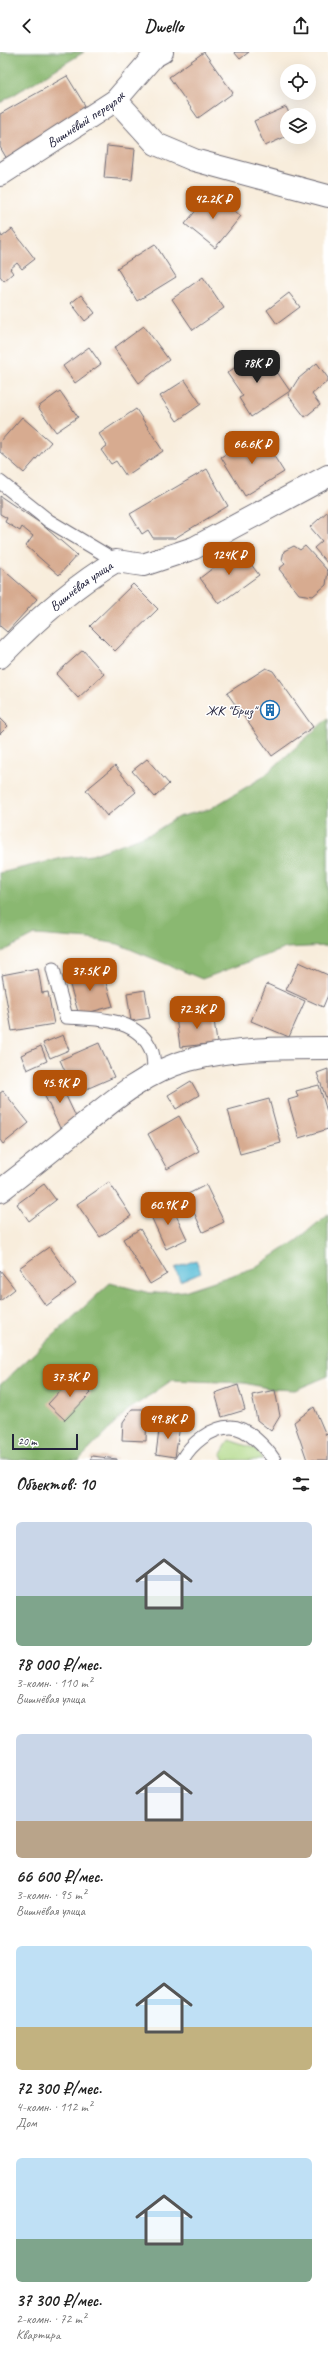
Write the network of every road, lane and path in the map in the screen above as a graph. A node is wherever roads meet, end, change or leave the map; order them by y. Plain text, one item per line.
1 (162, 52) edge
2 (116, 100) junction
3 (0, 174) edge
4 (328, 196) edge
5 (328, 476) edge
6 (0, 482) edge
7 (116, 561) junction
8 (0, 657) edge
9 (53, 969) dead end
10 (328, 1048) edge
11 (154, 1074) junction
12 (0, 1191) edge
13 (182, 1460) edge
14 (274, 1460) edge

1 - 2 street, Вишнёвый переулок
2 - 3 street, Вишнёвый переулок
2 - 4 street
5 - 7 street, Вишнёвая улица
6 - 7 lane
7 - 8 street, Вишнёвая улица
9 - 11 lane
10 - 11 street
11 - 12 street
13 - 14 lane

